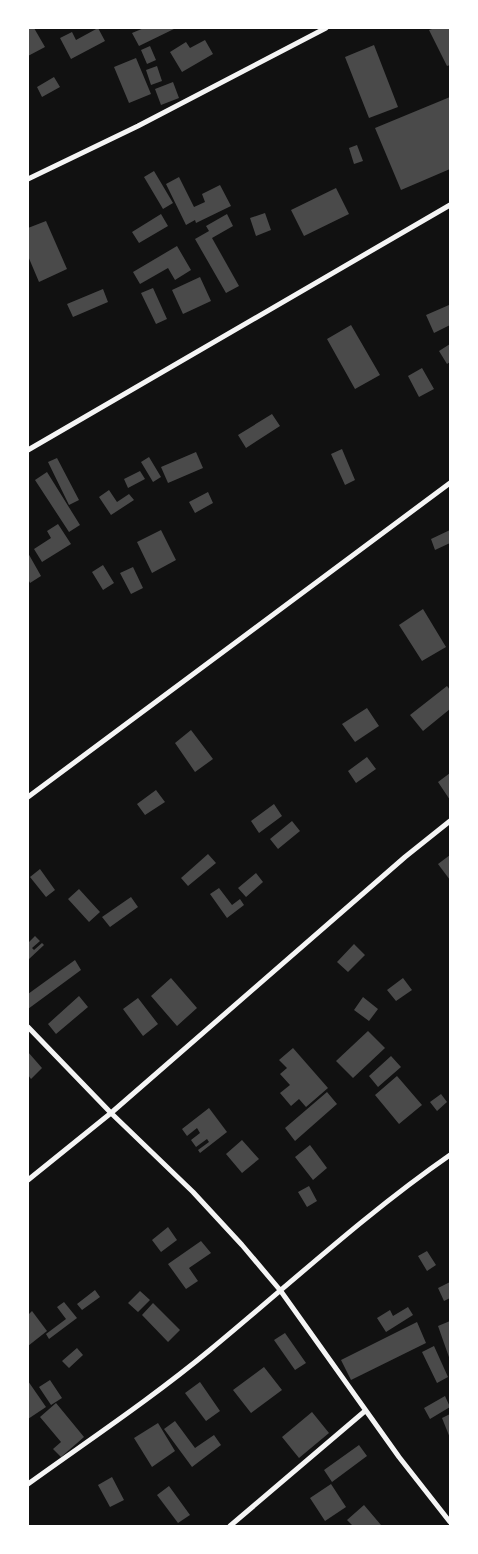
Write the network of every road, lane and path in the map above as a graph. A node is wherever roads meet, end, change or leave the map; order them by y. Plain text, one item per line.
1 (326, 28) edge
2 (28, 179) edge
3 (450, 205) edge
4 (28, 450) edge
5 (450, 483) edge
6 (28, 797) edge
7 (450, 821) edge
8 (28, 1027) edge
9 (111, 1113) junction
10 (450, 1155) edge
11 (28, 1180) edge
12 (280, 1290) junction
13 (365, 1411) junction
14 (28, 1484) edge
15 (450, 1522) edge
16 (230, 1526) edge

1 - 2 street
3 - 4 street
5 - 6 street
7 - 9 street
8 - 9 street
9 - 11 street
9 - 12 street
10 - 12 street
12 - 13 street
12 - 14 street
13 - 15 street
13 - 16 street

